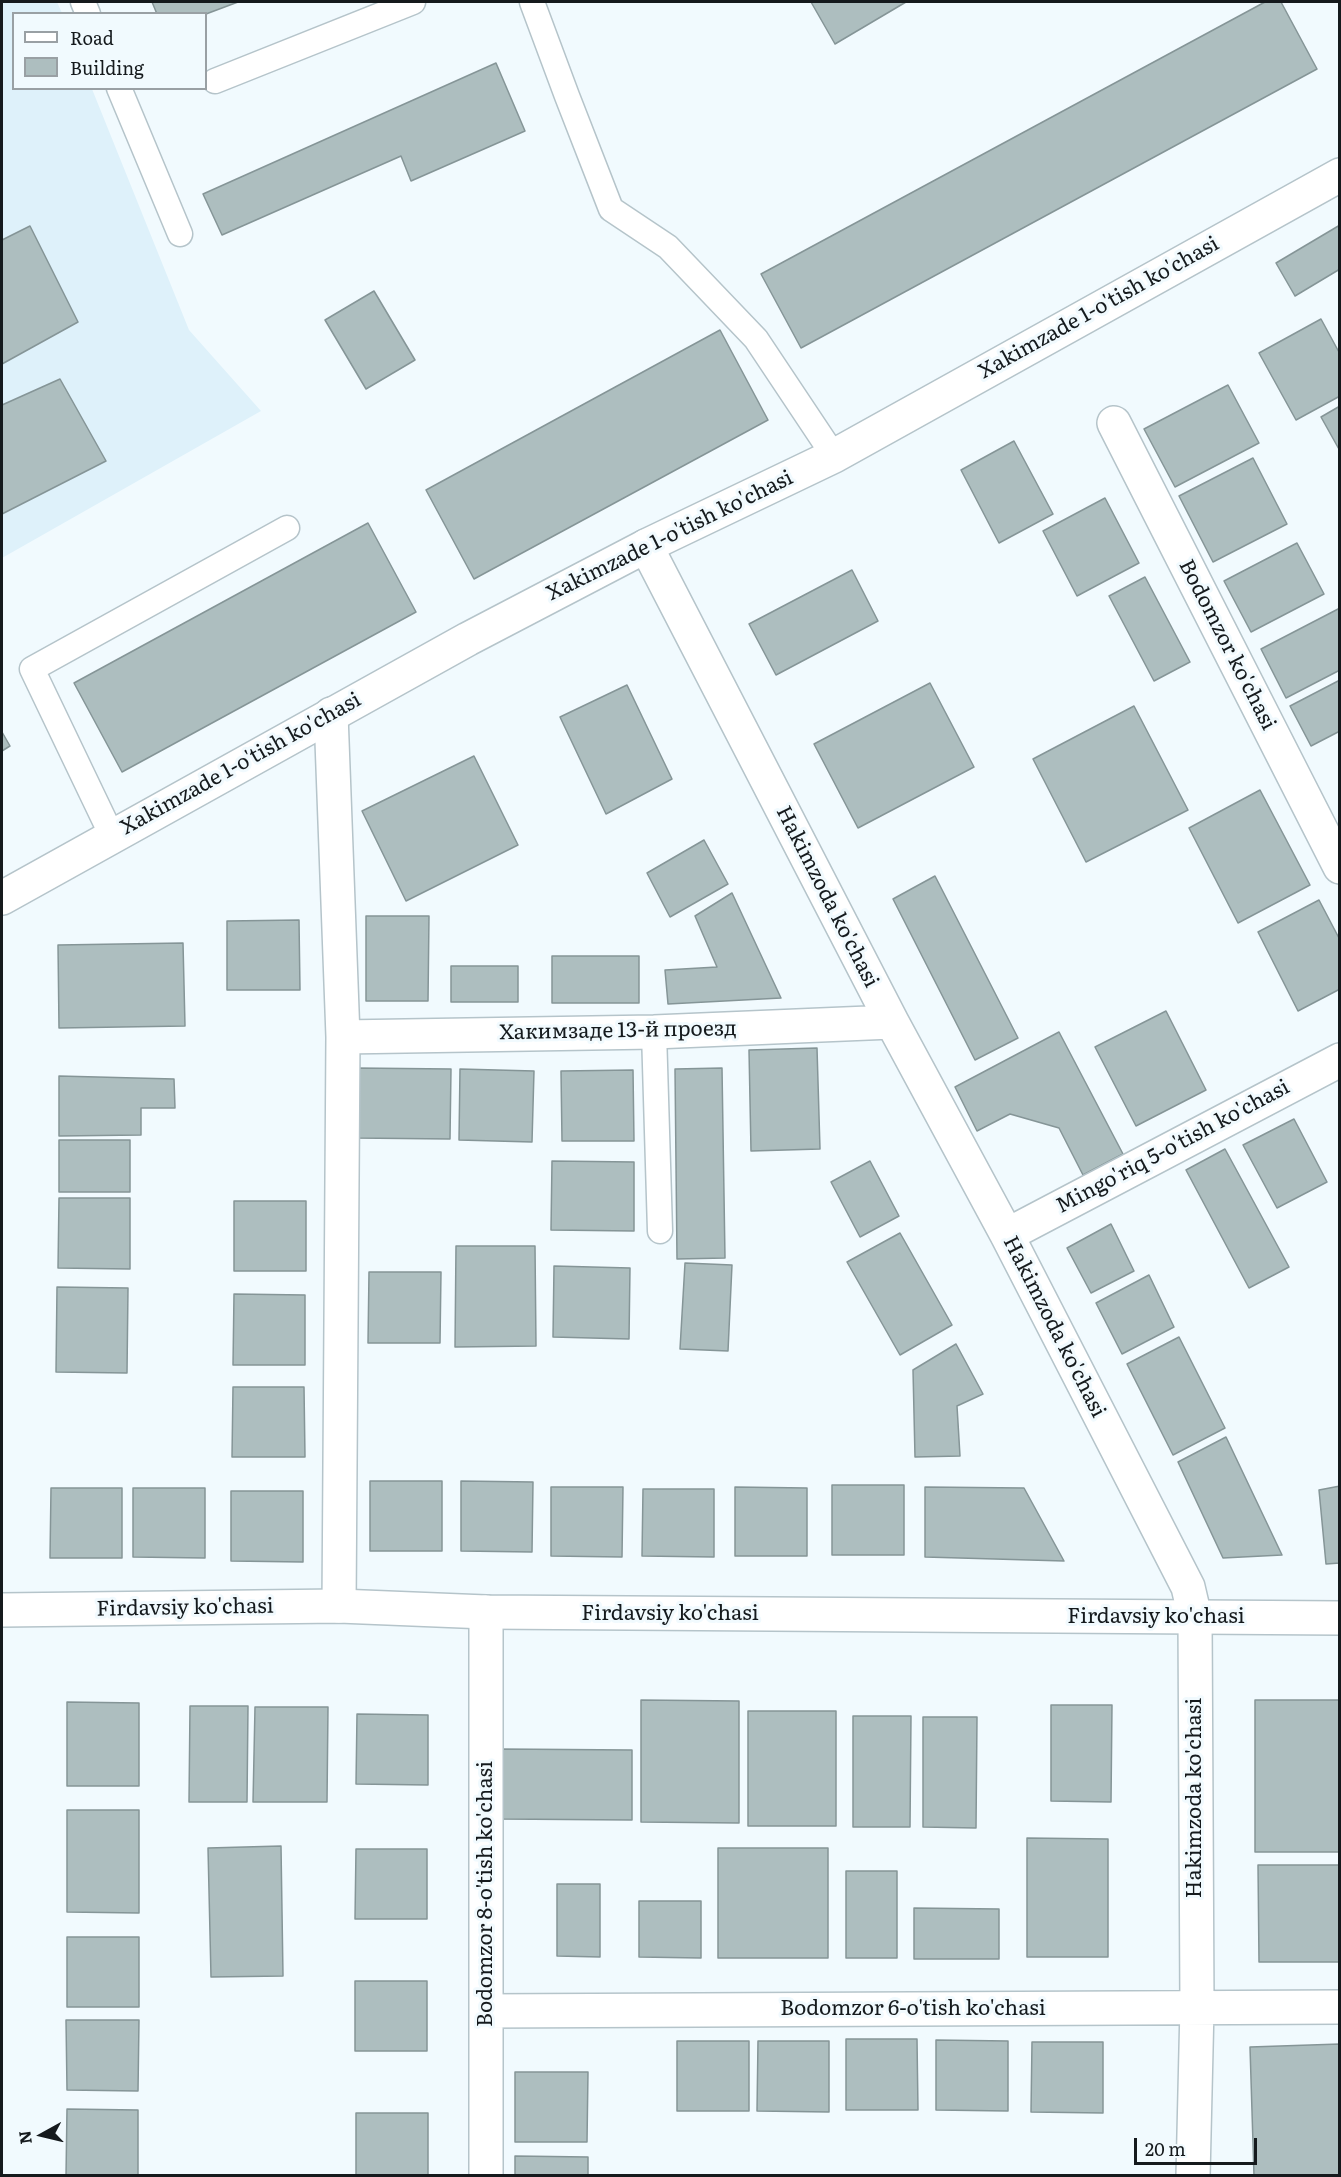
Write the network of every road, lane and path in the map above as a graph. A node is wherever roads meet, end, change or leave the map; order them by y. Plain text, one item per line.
1 (413, 2) edge
2 (532, 2) edge
3 (215, 81) dead end
4 (120, 90) edge
5 (1340, 175) edge
6 (180, 234) dead end
7 (1114, 423) dead end
8 (834, 456) junction
9 (287, 528) dead end
10 (646, 546) junction
11 (331, 714) junction
12 (112, 836) junction
13 (1340, 867) edge
14 (2, 898) edge
15 (892, 1022) junction
16 (654, 1032) junction
17 (343, 1037) junction
18 (1340, 1060) edge
19 (660, 1231) dead end
20 (1007, 1235) junction
21 (339, 1606) junction
22 (2, 1611) edge
23 (486, 1612) junction
24 (1195, 1617) junction
25 (1340, 1618) edge
26 (1197, 2007) junction
27 (1340, 2007) edge
28 (486, 2012) junction
29 (486, 2175) edge
30 (1193, 2175) edge

1 - 3 lane
2 - 8 lane
4 - 6 lane
5 - 8 street, Xakimzade 1-o'tish ko'chasi
7 - 13 street, Bodomzor ko'chasi
8 - 10 street, Xakimzade 1-o'tish ko'chasi
9 - 12 lane
10 - 11 street, Xakimzade 1-o'tish ko'chasi
10 - 15 street, Hakimzoda ko'chasi
11 - 12 street, Xakimzade 1-o'tish ko'chasi
11 - 17 street
12 - 14 street, Xakimzade 1-o'tish ko'chasi
15 - 16 street, Хакимзаде 13-й проезд
15 - 20 street, Hakimzoda ko'chasi
16 - 17 street, Хакимзаде 13-й проезд
16 - 19 lane
17 - 21 street
18 - 20 street, Mingo'riq 5-o'tish ko'chasi
20 - 24 street, Hakimzoda ko'chasi
21 - 22 street, Firdavsiy ko'chasi
21 - 23 street, Firdavsiy ko'chasi
23 - 24 street, Firdavsiy ko'chasi
23 - 28 street, Bodomzor 8-o'tish ko'chasi
24 - 25 street, Firdavsiy ko'chasi
24 - 26 street, Hakimzoda ko'chasi
26 - 27 street, Bodomzor 6-o'tish ko'chasi
26 - 28 street, Bodomzor 6-o'tish ko'chasi
26 - 30 street, Hakimzoda ko'chasi
28 - 29 street, Bodomzor 8-o'tish ko'chasi

